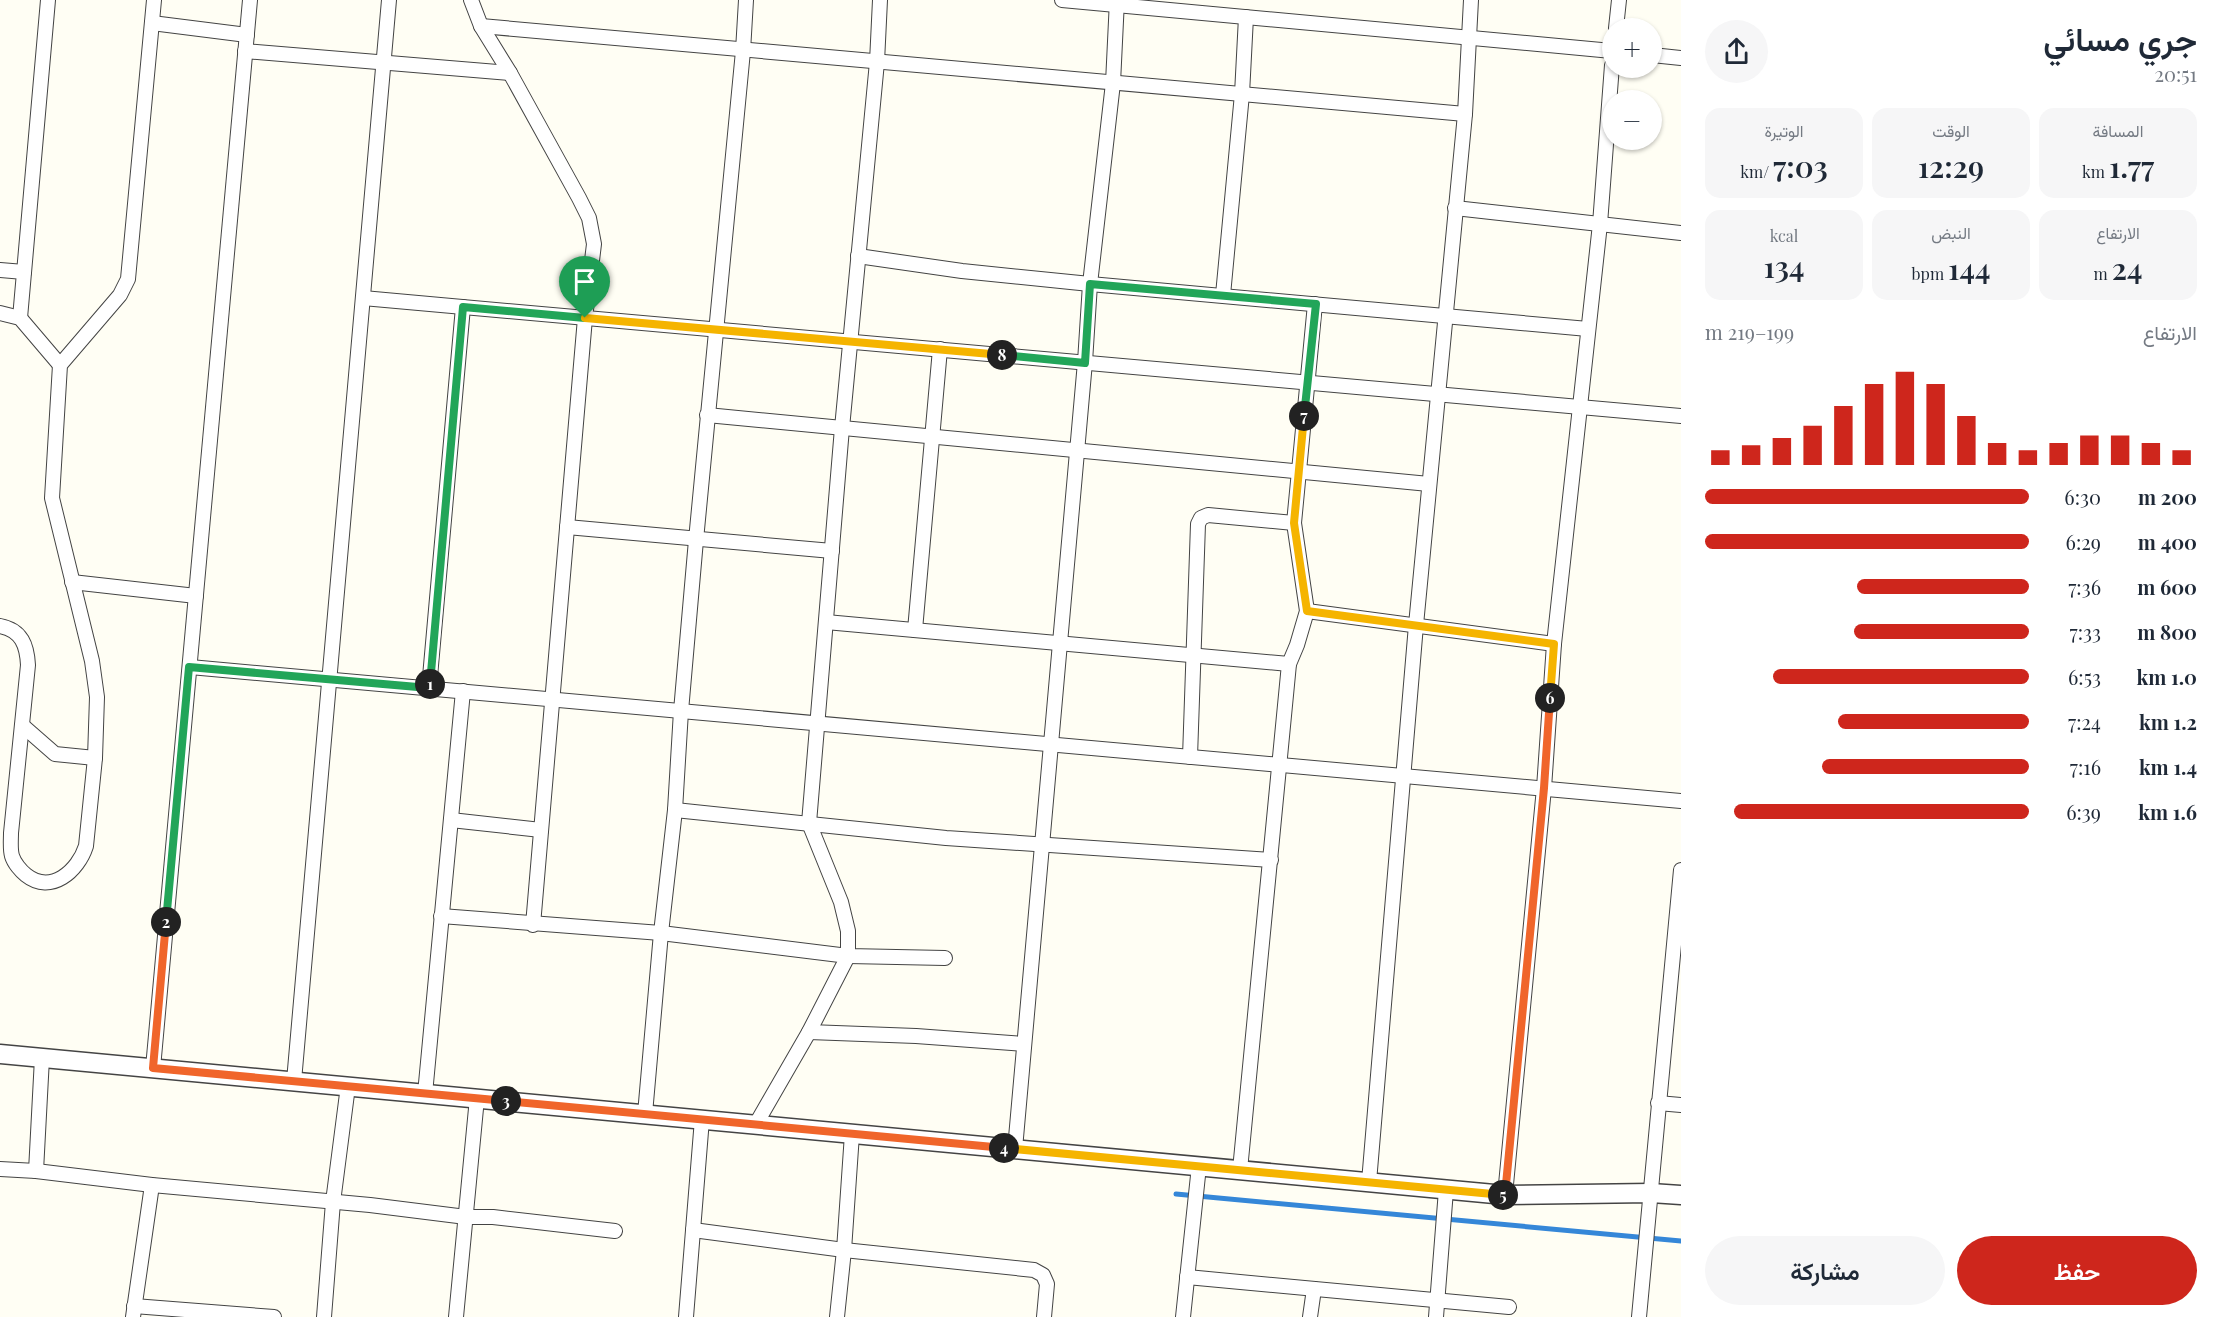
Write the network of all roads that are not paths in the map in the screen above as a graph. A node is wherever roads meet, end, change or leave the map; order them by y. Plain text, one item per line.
1 (48, 0) edge
2 (154, 0) edge
3 (250, 0) edge
4 (389, 0) edge
5 (471, 0) edge
6 (746, 0) edge
7 (880, 0) edge
8 (1062, 0) edge
9 (1471, 0) edge
10 (1619, 0) edge
11 (1117, 3) edge
12 (1246, 17) junction
13 (1617, 18) edge
14 (152, 23) junction
15 (481, 26) junction
16 (247, 34) junction
17 (1468, 38) junction
18 (1602, 50) edge
19 (245, 51) junction
20 (743, 51) junction
21 (1662, 56) edge
22 (1681, 58) edge
23 (877, 62) junction
24 (384, 63) junction
25 (510, 74) junction
26 (1611, 78) edge
27 (1113, 83) junction
28 (1242, 94) junction
29 (1465, 114) junction
30 (1455, 208) junction
31 (1600, 224) junction
32 (1681, 233) edge
33 (858, 256) junction
34 (0, 270) edge
35 (24, 272) junction
36 (1090, 284) junction
37 (1223, 295) junction
38 (363, 298) junction
39 (1316, 304) junction
40 (463, 307) junction
41 (0, 314) edge
42 (1446, 317) junction
43 (20, 318) junction
44 (585, 318) junction
45 (715, 329) junction
46 (1588, 329) junction
47 (850, 341) junction
48 (940, 350) junction
49 (1085, 363) junction
50 (60, 365) junction
51 (1307, 382) junction
52 (1438, 394) junction
53 (1580, 407) junction
54 (707, 415) junction
55 (1681, 416) edge
56 (842, 428) junction
57 (932, 436) junction
58 (1077, 450) junction
59 (1298, 471) junction
60 (1430, 484) junction
61 (1294, 523) junction
62 (567, 527) junction
63 (696, 540) junction
64 (832, 550) junction
65 (72, 582) junction
66 (196, 596) junction
67 (1307, 611) junction
68 (826, 622) junction
69 (1416, 625) junction
70 (0, 626) edge
71 (915, 630) junction
72 (1060, 643) junction
73 (1554, 644) junction
74 (1193, 656) junction
75 (1288, 664) junction
76 (189, 667) junction
77 (330, 680) junction
78 (429, 688) junction
79 (463, 692) junction
80 (552, 699) junction
81 (681, 711) junction
82 (818, 723) junction
83 (23, 726) junction
84 (1051, 744) junction
85 (1190, 757) junction
86 (95, 758) junction
87 (1279, 765) junction
88 (1404, 776) junction
89 (1544, 788) junction
90 (1681, 801) edge
91 (675, 810) junction
92 (451, 820) junction
93 (809, 823) junction
94 (541, 830) junction
95 (5, 832) edge
96 (1042, 844) junction
97 (1271, 860) junction
98 (1681, 870) edge
99 (1680, 900) edge
100 (441, 916) junction
101 (533, 924) junction
102 (661, 933) junction
103 (848, 956) junction
104 (945, 958) dead end
105 (809, 1032) junction
106 (1023, 1044) junction
107 (0, 1054) edge
108 (42, 1058) junction
109 (153, 1068) junction
110 (294, 1081) junction
111 (348, 1086) junction
112 (425, 1094) junction
113 (477, 1098) junction
114 (1659, 1103) junction
115 (1681, 1106) edge
116 (645, 1114) junction
117 (702, 1119) junction
118 (756, 1124) junction
119 (852, 1134) junction
120 (1015, 1149) junction
121 (1199, 1166) junction
122 (0, 1169) edge
123 (1240, 1170) junction
124 (36, 1171) junction
125 (1369, 1182) junction
126 (152, 1185) junction
127 (1446, 1190) junction
128 (1651, 1193) junction
129 (1505, 1195) junction
130 (1681, 1195) edge
131 (333, 1203) junction
132 (466, 1216) junction
133 (693, 1230) junction
134 (615, 1231) dead end
135 (844, 1250) junction
136 (1187, 1276) junction
137 (1314, 1289) junction
138 (1437, 1300) junction
139 (1509, 1307) dead end
140 (134, 1311) edge
141 (274, 1317) edge
142 (324, 1317) edge
143 (456, 1317) edge
144 (686, 1317) edge
145 (837, 1317) edge
146 (1044, 1317) edge
147 (1183, 1317) edge
148 (1310, 1317) edge
149 (1436, 1317) edge
150 (1639, 1317) edge

1 - 35 street
2 - 14 street
3 - 16 street
4 - 24 street
5 - 15 street
6 - 20 street
7 - 23 street
8 - 11 street
9 - 17 street
10 - 13 street
11 - 12 street
11 - 27 street
12 - 17 street
12 - 28 street
14 - 16 street
14 - 50 street
15 - 20 street
15 - 25 street
16 - 19 street
17 - 18 street
17 - 29 street
19 - 24 street
19 - 66 street
20 - 23 street
20 - 45 street
21 - 22 street
23 - 27 street
23 - 33 street
24 - 25 street
24 - 38 street
25 - 44 street
26 - 31 street
27 - 28 street
27 - 36 street
28 - 29 street
28 - 37 street
29 - 30 street
30 - 31 street
30 - 42 street
31 - 32 street
31 - 46 street
33 - 36 street
33 - 47 street
34 - 35 street
35 - 43 street
36 - 37 street
36 - 49 street
37 - 39 street
38 - 40 street
38 - 77 street
39 - 42 street
39 - 51 street
40 - 44 street
40 - 78 street
41 - 43 street
42 - 46 street
42 - 52 street
43 - 50 street
44 - 45 street
44 - 62 street
45 - 47 street
45 - 54 street
46 - 53 street
47 - 48 street
47 - 56 street
48 - 49 street
48 - 57 street
49 - 51 street
49 - 58 street
50 - 65 street
51 - 52 street
51 - 59 street
52 - 53 street
52 - 60 street
53 - 55 street
53 - 73 street
54 - 56 street
54 - 63 street
56 - 57 street
56 - 64 street
57 - 58 street
57 - 71 street
58 - 59 street
58 - 72 street
59 - 60 street
59 - 61 street
60 - 69 street
61 - 67 street
61 - 74 street
62 - 63 street
62 - 80 street
63 - 64 street
63 - 81 street
64 - 68 street
65 - 66 street
65 - 86 street
66 - 76 street
67 - 69 street
67 - 75 street
68 - 71 street
68 - 82 street
69 - 73 street
69 - 88 street
70 - 83 street
71 - 72 street
72 - 74 street
72 - 84 street
73 - 89 street
74 - 75 street
74 - 85 street
75 - 87 street
76 - 77 street
76 - 109 street
77 - 78 street
77 - 110 street
78 - 79 street
79 - 80 street
79 - 92 street
80 - 81 street
80 - 94 street
81 - 82 street
81 - 91 street
82 - 84 street
82 - 93 street
83 - 86 street
83 - 95 street
84 - 85 street
84 - 96 street
85 - 87 street
86 - 95 street
87 - 88 street
87 - 97 street
88 - 89 street
88 - 125 street
89 - 90 street
89 - 129 street
91 - 93 street
91 - 102 street
92 - 94 street
92 - 100 street
93 - 96 street
93 - 103 street
94 - 101 street
96 - 97 street
96 - 106 street
97 - 123 street
98 - 99 street
99 - 114 street
100 - 101 street
100 - 112 street
101 - 102 street
102 - 103 street
102 - 116 street
103 - 104 street
103 - 105 street
105 - 106 street
105 - 118 street
106 - 120 street
107 - 108 street
108 - 109 street
108 - 124 street
109 - 110 street
110 - 111 street
111 - 112 street
111 - 131 street
112 - 113 street
113 - 116 street
113 - 132 street
114 - 115 street
114 - 128 street
116 - 117 street
117 - 118 street
117 - 133 street
118 - 119 street
119 - 120 street
119 - 135 street
120 - 121 street
121 - 123 street
121 - 136 street
122 - 124 street
123 - 125 street
124 - 126 street
125 - 127 street
126 - 131 street
126 - 140 street
127 - 129 street
127 - 138 street
128 - 129 street
128 - 130 street
128 - 150 street
131 - 132 street
131 - 142 street
132 - 134 street
132 - 143 street
133 - 135 street
133 - 144 street
135 - 145 street
135 - 146 street
136 - 137 street
136 - 147 street
137 - 138 street
137 - 148 street
138 - 139 street
138 - 149 street
140 - 141 street

